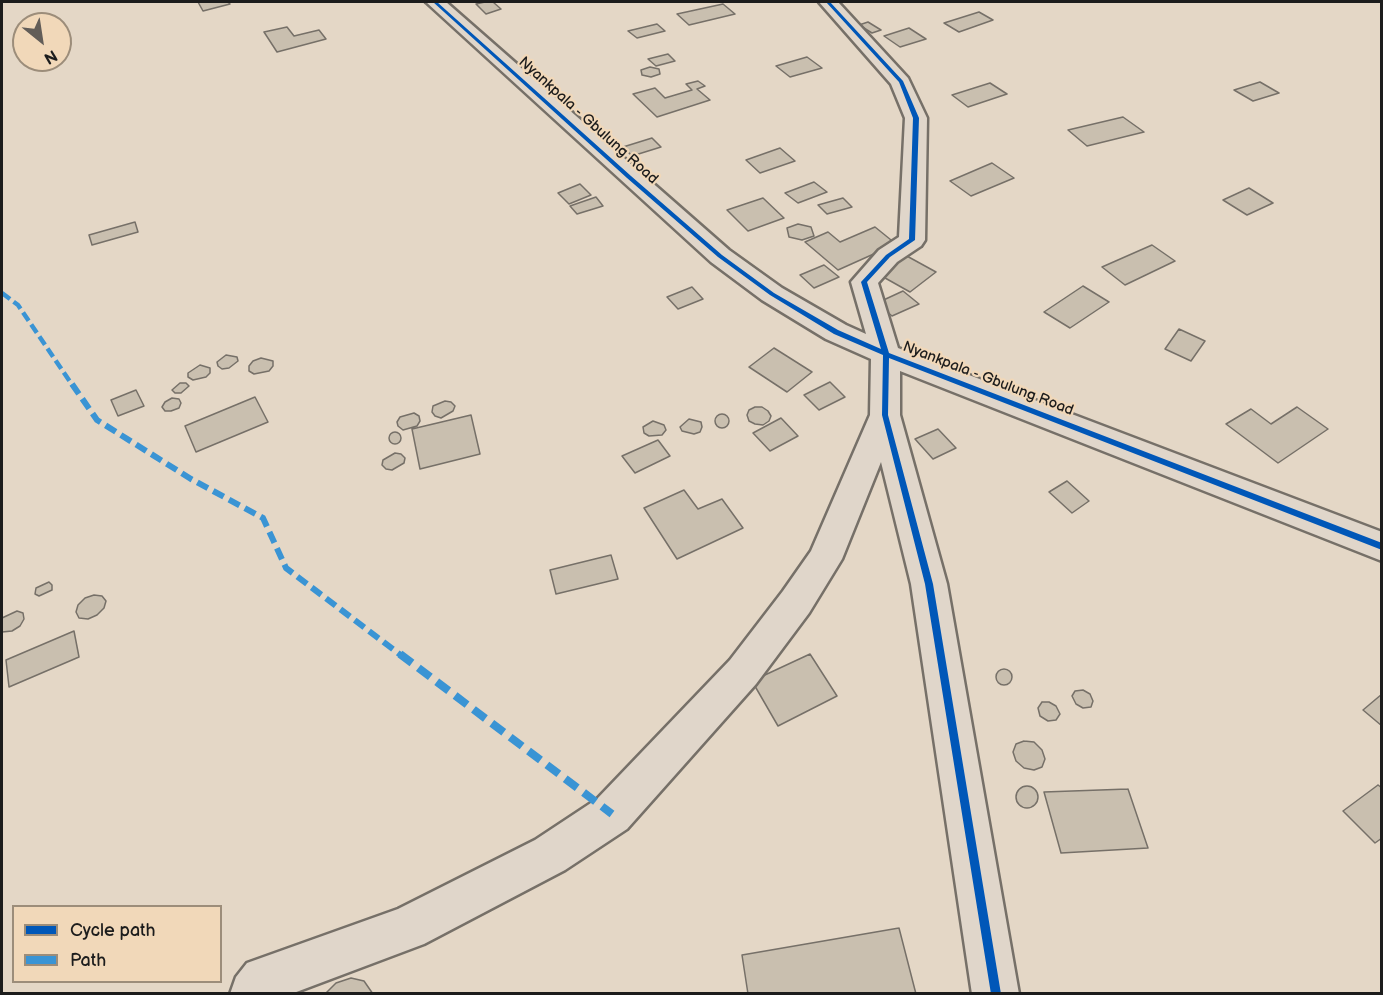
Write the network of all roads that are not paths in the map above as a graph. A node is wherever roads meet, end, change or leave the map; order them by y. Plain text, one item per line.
1 (435, 2) edge
2 (828, 2) edge
3 (886, 354) junction
4 (885, 415) junction
5 (1382, 547) edge
6 (252, 993) edge
7 (996, 993) edge

1 - 3 street, Nyankpala - Gbulung Road
2 - 3 street
3 - 4 street
3 - 5 street, Nyankpala - Gbulung Road
4 - 6 street
4 - 7 street

